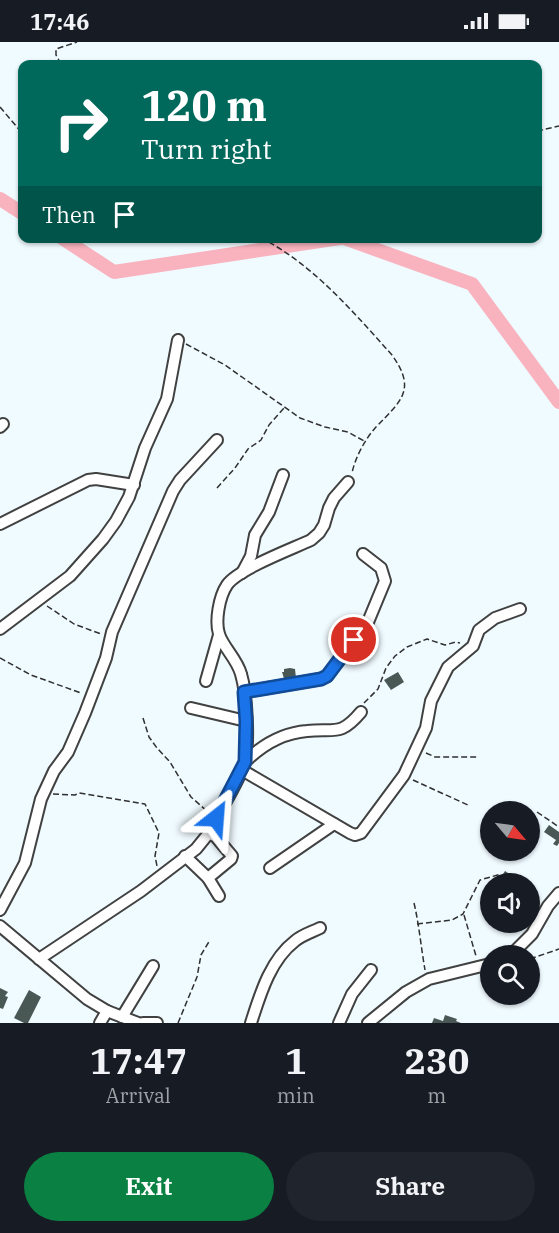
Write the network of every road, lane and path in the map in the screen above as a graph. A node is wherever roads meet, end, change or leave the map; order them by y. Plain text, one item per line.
1 (77, 42) edge
2 (59, 60) edge
3 (0, 108) edge
4 (559, 126) edge
5 (18, 128) edge
6 (542, 130) edge
7 (270, 243) edge
8 (178, 340) joint
9 (286, 406) junction
10 (217, 440) dead end
11 (365, 442) junction
12 (283, 475) dead end
13 (348, 482) joint
14 (134, 485) junction
15 (217, 488) dead end
16 (0, 525) edge
17 (363, 554) dead end
18 (242, 573) junction
19 (39, 600) junction
20 (520, 609) dead end
21 (0, 629) edge
22 (219, 635) junction
23 (111, 637) junction
24 (473, 646) junction
25 (0, 658) edge
26 (206, 681) dead end
27 (244, 692) junction
28 (91, 696) junction
29 (191, 708) dead end
30 (361, 712) joint
31 (143, 718) dead end
32 (246, 721) junction
33 (417, 750) junction
34 (477, 757) dead end
35 (243, 766) junction
36 (404, 775) junction
37 (41, 799) junction
38 (470, 806) dead end
39 (540, 814) edge
40 (216, 818) junction
41 (334, 824) junction
42 (559, 827) edge
43 (209, 833) junction
44 (185, 856) junction
45 (270, 868) dead end
46 (160, 876) junction
47 (208, 878) junction
48 (480, 880) edge
49 (559, 892) edge
50 (219, 896) dead end
51 (414, 903) dead end
52 (0, 910) edge
53 (464, 914) junction
54 (417, 924) junction
55 (320, 928) dead end
56 (1, 931) edge
57 (210, 939) dead end
58 (521, 945) edge
59 (559, 949) edge
60 (480, 951) edge
61 (540, 956) edge
62 (39, 959) junction
63 (153, 966) dead end
64 (480, 966) edge
65 (371, 970) dead end
66 (429, 979) junction
67 (107, 1011) junction
68 (122, 1017) junction
69 (100, 1023) edge
70 (138, 1023) edge
71 (143, 1023) edge
72 (157, 1023) edge
73 (178, 1023) edge
74 (251, 1023) edge
75 (339, 1023) edge
76 (368, 1023) edge

1 - 2 path
3 - 5 path
4 - 6 path
7 - 11 path
8 - 9 path
8 - 14 street
9 - 11 path
9 - 15 path
10 - 23 street
11 - 13 path
12 - 18 street
13 - 18 street
14 - 16 street
14 - 19 street
17 - 27 street
18 - 22 street
19 - 21 street
19 - 23 path
20 - 24 street
22 - 26 street
22 - 27 street
23 - 28 street
24 - 30 path
24 - 33 street
25 - 28 path
27 - 32 street
28 - 37 street
29 - 32 street
30 - 35 street
31 - 40 path
32 - 35 street
33 - 34 path
33 - 36 street
35 - 40 street
35 - 41 street
36 - 38 path
36 - 41 street
37 - 46 path
37 - 52 street
39 - 42 path
40 - 43 street
41 - 45 street
43 - 44 street
43 - 47 street
44 - 46 street
44 - 47 street
46 - 62 street
47 - 50 street
48 - 53 path
49 - 58 street
51 - 54 path
53 - 54 path
53 - 60 path
54 - 66 path
55 - 74 street
56 - 62 street
57 - 73 path
59 - 61 path
62 - 67 street
63 - 68 street
64 - 66 street
65 - 75 street
66 - 76 street
67 - 68 street
67 - 69 street
68 - 70 street
71 - 72 street

